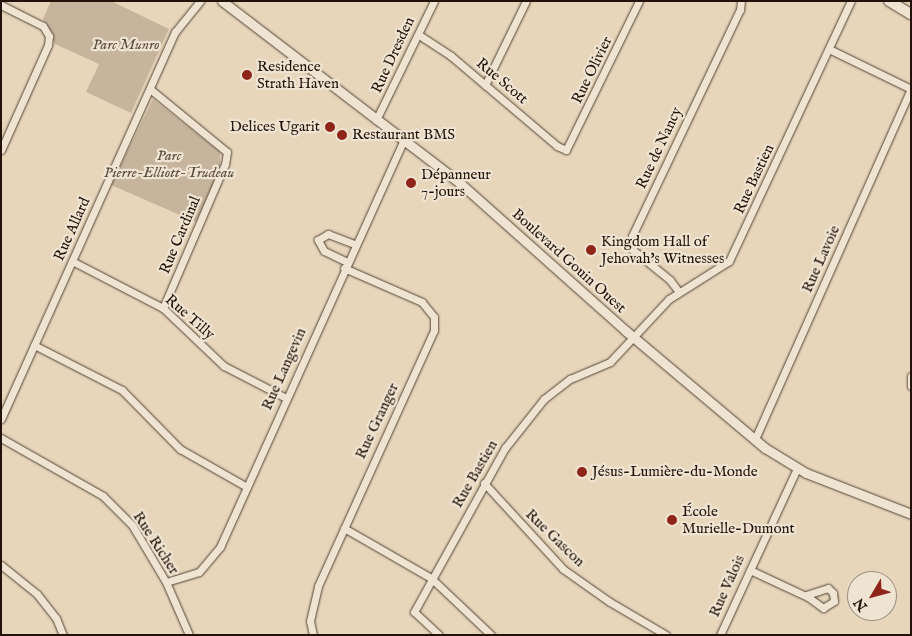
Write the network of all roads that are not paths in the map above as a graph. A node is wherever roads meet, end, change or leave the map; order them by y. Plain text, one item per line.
1 (200, 1) edge
2 (222, 1) edge
3 (434, 1) edge
4 (526, 1) edge
5 (640, 1) edge
6 (741, 1) edge
7 (851, 1) edge
8 (889, 1) edge
9 (1, 5) edge
10 (911, 14) edge
11 (418, 35) junction
12 (829, 49) junction
13 (485, 85) junction
14 (150, 89) junction
15 (911, 89) edge
16 (376, 120) junction
17 (403, 141) junction
18 (1, 150) edge
19 (566, 150) joint
20 (354, 244) junction
21 (72, 260) junction
22 (345, 265) junction
23 (679, 292) junction
24 (162, 308) junction
25 (633, 337) junction
26 (34, 345) junction
27 (911, 376) edge
28 (911, 386) edge
29 (286, 398) junction
30 (1, 419) edge
31 (1, 438) edge
32 (755, 440) junction
33 (797, 468) junction
34 (484, 483) junction
35 (247, 487) junction
36 (911, 514) edge
37 (344, 528) junction
38 (1, 564) edge
39 (750, 570) junction
40 (432, 578) junction
41 (166, 582) junction
42 (806, 595) dead end
43 (490, 634) edge
44 (63, 635) edge
45 (189, 635) edge
46 (313, 635) edge
47 (439, 635) edge
48 (666, 635) edge
49 (720, 635) edge

1 - 14 street, Rue Allard
2 - 16 street, Boulevard Gouin Ouest
3 - 11 street, Rue Dresden
4 - 13 street
5 - 19 street, Rue Olivier
6 - 23 street, Rue de Nancy
7 - 12 street, Rue Bastien
8 - 10 main road
9 - 18 street
11 - 13 street, Rue Scott
11 - 16 street, Rue Dresden
12 - 15 street
12 - 23 street, Rue Bastien
13 - 19 street, Rue Scott
14 - 21 street, Rue Allard
14 - 24 street, Rue Cardinal
15 - 32 street, Rue Lavoie
16 - 17 street, Boulevard Gouin Ouest
17 - 20 street, Rue Langevin
17 - 25 street, Boulevard Gouin Ouest
20 - 22 street, Rue Langevin
20 - 22 street, Rue Granger
21 - 24 street, Rue Tilly
21 - 26 street, Rue Allard
22 - 29 street, Rue Langevin
22 - 37 street, Rue Granger
23 - 25 street, Rue Bastien
24 - 29 street, Rue Tilly
25 - 32 street, Boulevard Gouin Ouest
25 - 34 street, Rue Bastien
26 - 30 street, Rue Allard
26 - 35 street
27 - 28 street
29 - 35 street, Rue Langevin
31 - 41 street, Rue Richer
32 - 33 street, Boulevard Gouin Ouest
33 - 36 street, Boulevard Gouin Ouest
33 - 39 street, Rue Valois
34 - 40 street, Rue Bastien
34 - 48 street, Rue Gascon
35 - 41 street, Rue Langevin
37 - 40 street
37 - 46 street, Rue Granger
38 - 44 street
39 - 42 street
39 - 49 street, Rue Valois
40 - 43 street
40 - 47 street, Rue Bastien
41 - 45 street, Rue Richer

